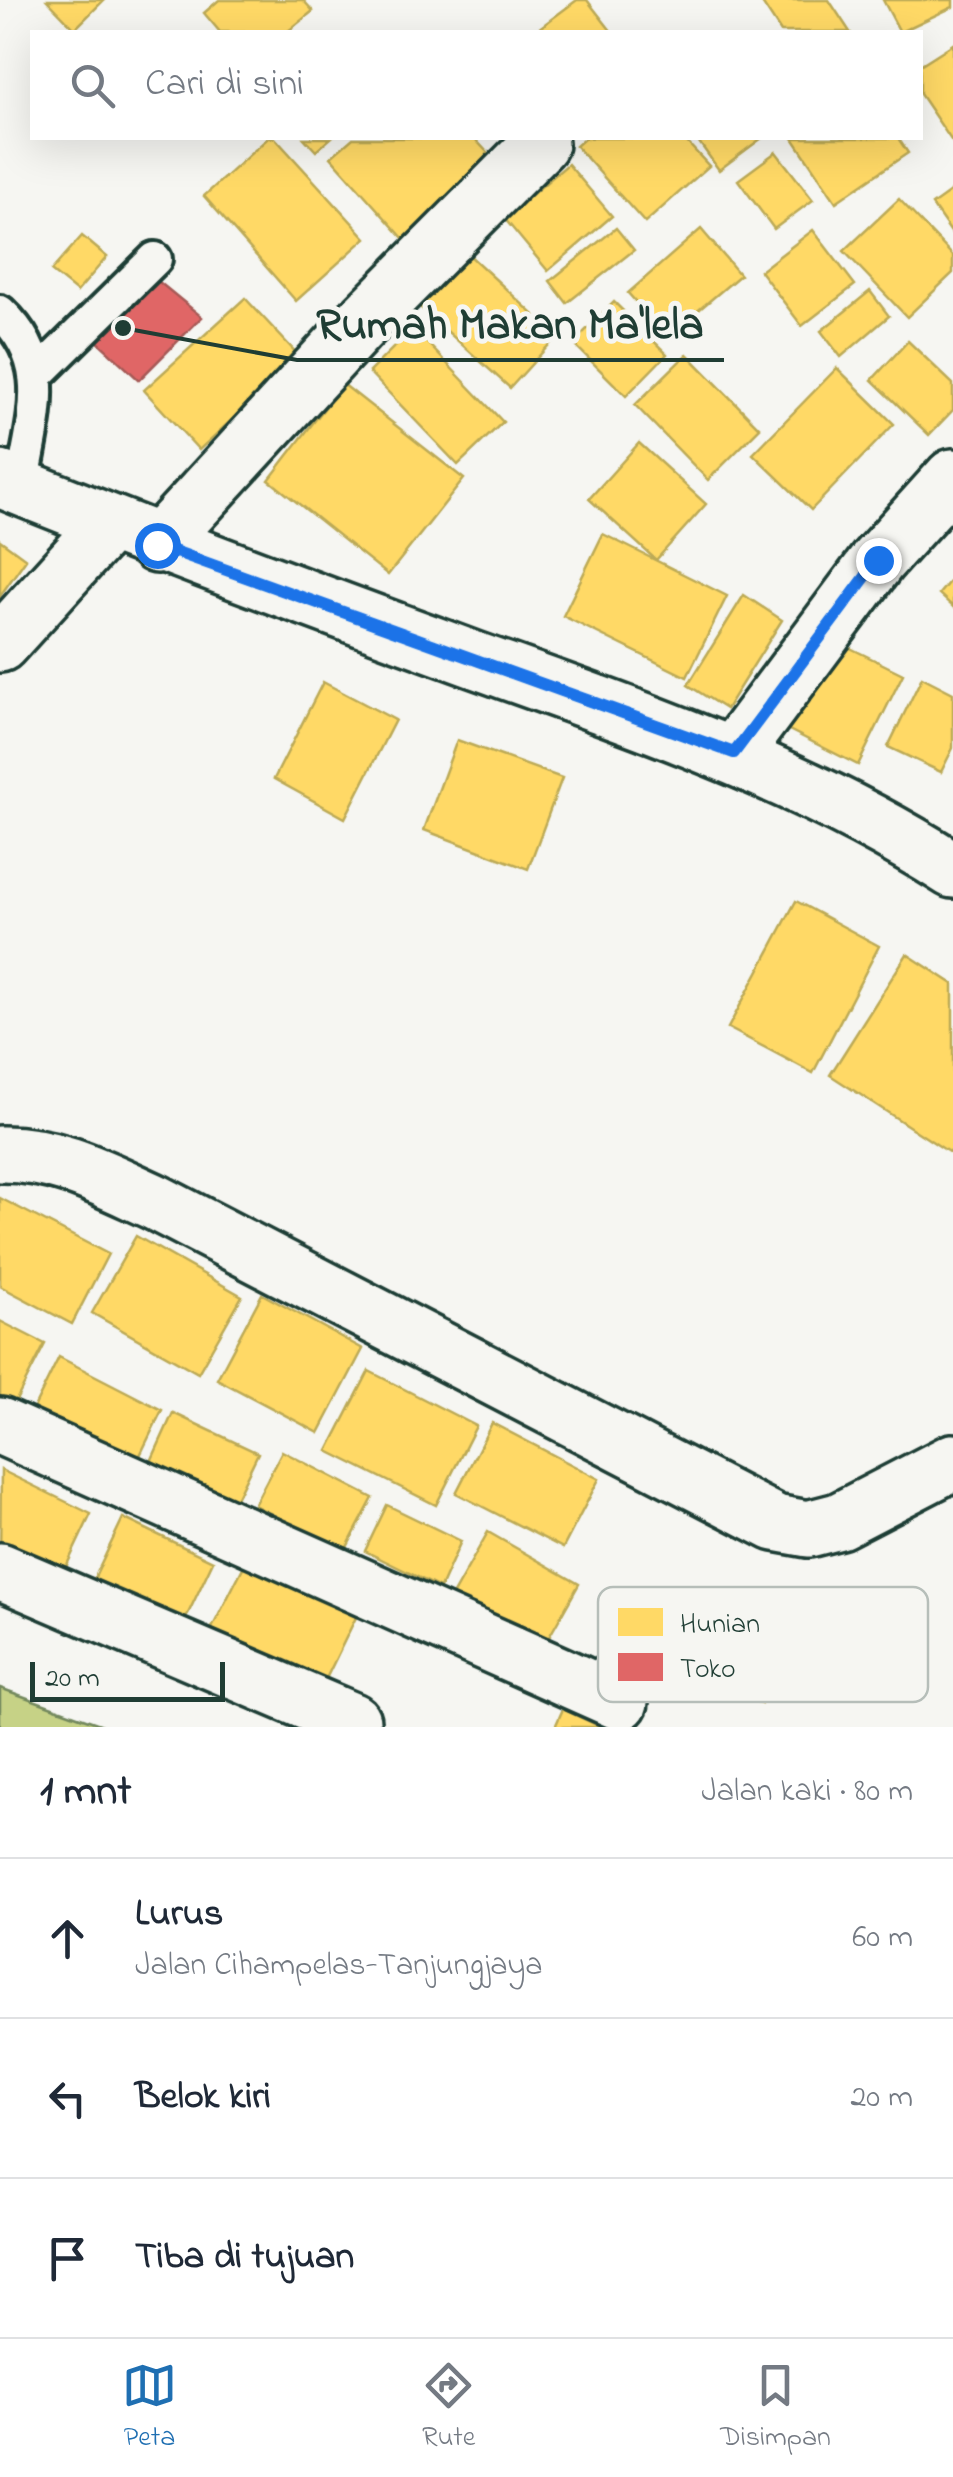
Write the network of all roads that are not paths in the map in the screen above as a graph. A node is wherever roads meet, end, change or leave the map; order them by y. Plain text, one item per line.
1 (540, 144) dead end
2 (155, 258) dead end
3 (0, 312) edge
4 (39, 373) junction
5 (953, 478) edge
6 (11, 484) edge
7 (133, 534) junction
8 (0, 644) edge
9 (734, 753) junction
10 (953, 870) edge
11 (0, 1154) edge
12 (0, 1426) edge
13 (953, 1462) edge
14 (0, 1570) edge
15 (598, 1692) edge
16 (352, 1721) dead end

1 - 7 street
2 - 4 lane
3 - 4 lane
4 - 6 lane
5 - 9 street
6 - 7 street
7 - 8 street
7 - 9 street
9 - 10 street
11 - 13 street
12 - 15 street
14 - 16 street

